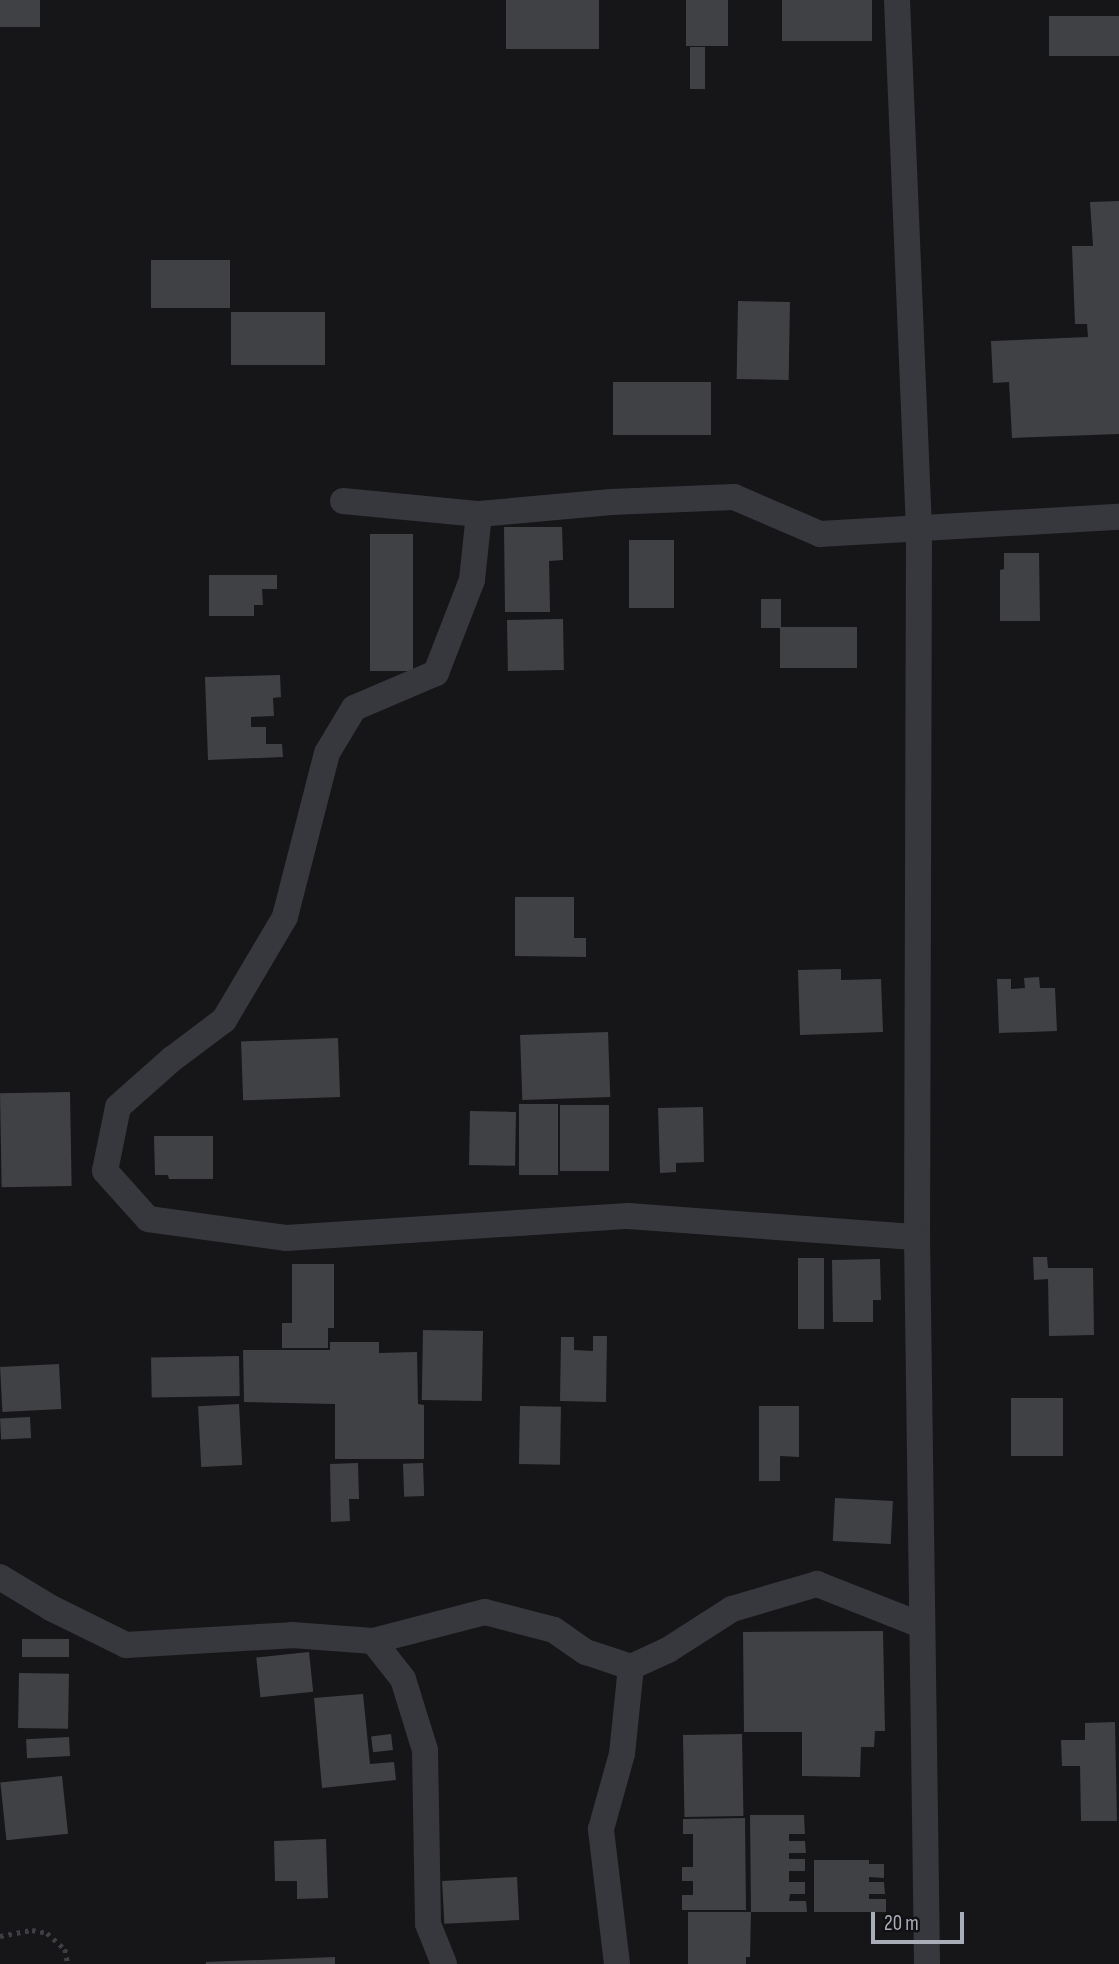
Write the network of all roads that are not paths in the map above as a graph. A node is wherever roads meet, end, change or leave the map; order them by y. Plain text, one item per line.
1 (897, 0) edge
2 (343, 501) dead end
3 (480, 514) junction
4 (1119, 517) edge
5 (919, 529) junction
6 (917, 1237) junction
7 (0, 1577) edge
8 (921, 1625) junction
9 (373, 1641) junction
10 (631, 1667) junction
11 (444, 1964) edge
12 (617, 1964) edge
13 (927, 1964) edge

1 - 5 street
2 - 3 street
3 - 5 street
3 - 6 street
4 - 5 street
5 - 6 street
6 - 8 street
7 - 9 street
8 - 10 street
8 - 13 street
9 - 10 street
9 - 11 street
10 - 12 street

